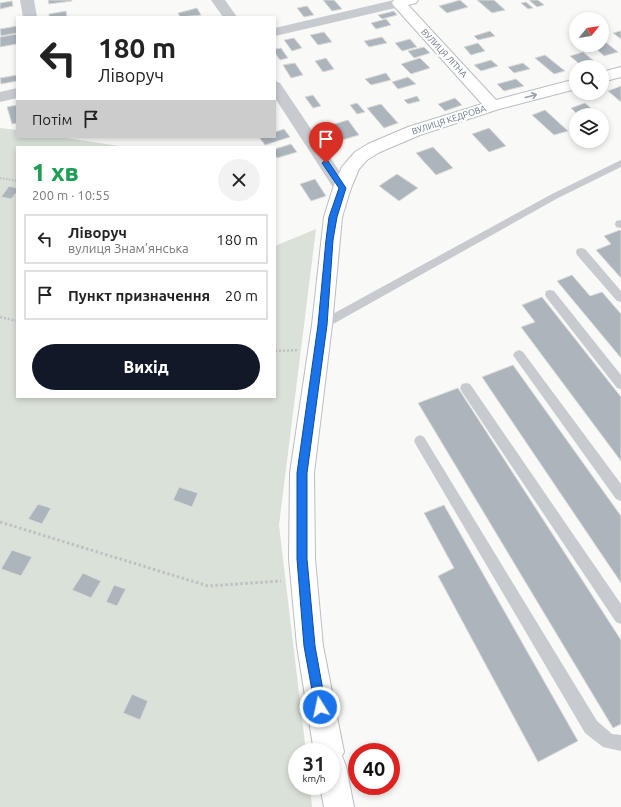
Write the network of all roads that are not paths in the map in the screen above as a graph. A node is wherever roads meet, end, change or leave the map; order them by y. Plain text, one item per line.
1 (27, 0) edge
2 (218, 0) edge
3 (402, 1) edge
4 (30, 16) edge
5 (229, 16) edge
6 (276, 32) edge
7 (621, 72) edge
8 (609, 75) edge
9 (569, 86) edge
10 (276, 88) edge
11 (16, 93) edge
12 (0, 97) edge
13 (493, 106) junction
14 (621, 163) edge
15 (342, 188) junction
16 (581, 252) dead end
17 (550, 294) dead end
18 (621, 298) edge
19 (322, 325) junction
20 (519, 355) dead end
21 (621, 384) edge
22 (466, 388) dead end
23 (420, 441) dead end
24 (621, 495) edge
25 (621, 617) edge
26 (327, 743) edge
27 (621, 743) edge
28 (337, 795) edge
29 (339, 807) edge

1 - 4 street
2 - 5 street
3 - 6 street
3 - 13 street, ВУЛИЦЯ ЛІТНА
7 - 8 street
13 -> 9 street, ВУЛИЦЯ КЕДРОВА
10 - 15 street
11 - 12 street
13 - 15 street, ВУЛИЦЯ КЕДРОВА
14 - 19 lane
15 - 19 street, ВУЛИЦЯ КЕДРОВА
16 - 18 lane
17 - 21 lane
19 - 26 street, ВУЛИЦЯ КЕДРОВА
20 - 24 lane
22 - 25 lane
23 - 27 lane
28 - 29 street

